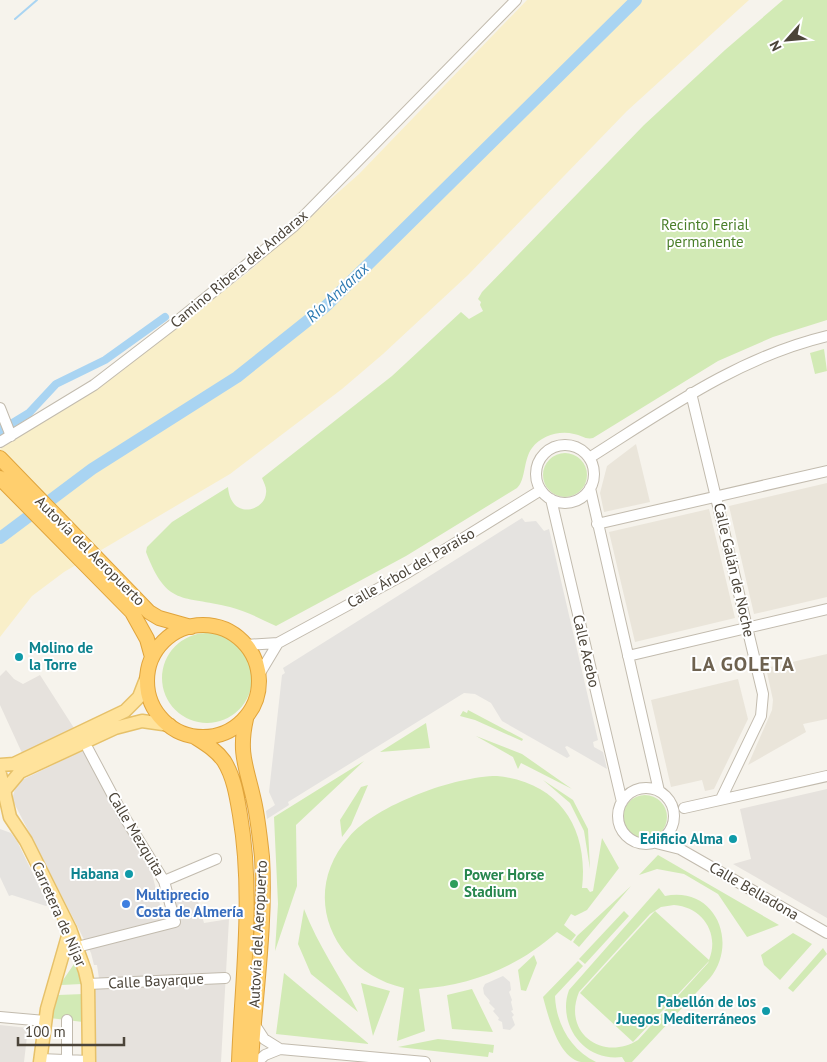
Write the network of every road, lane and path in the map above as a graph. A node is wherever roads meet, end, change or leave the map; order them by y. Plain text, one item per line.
1 (516, 0) edge
2 (827, 336) edge
3 (691, 394) junction
4 (0, 408) edge
5 (11, 436) junction
6 (0, 442) edge
7 (0, 458) edge
8 (590, 458) junction
9 (827, 471) edge
10 (0, 478) edge
11 (590, 488) junction
12 (541, 490) junction
13 (717, 497) junction
14 (550, 499) junction
15 (597, 524) junction
16 (89, 559) junction
17 (827, 609) edge
18 (191, 627) junction
19 (747, 628) junction
20 (278, 642) junction
21 (246, 645) junction
22 (628, 656) junction
23 (152, 657) junction
24 (260, 673) junction
25 (146, 679) junction
26 (246, 719) junction
27 (170, 725) junction
28 (192, 736) junction
29 (88, 749) dead end
30 (0, 765) edge
31 (0, 774) edge
32 (827, 776) edge
33 (659, 791) junction
34 (5, 793) junction
35 (721, 799) junction
36 (670, 800) junction
37 (622, 802) junction
38 (684, 808) junction
39 (0, 810) edge
40 (0, 824) edge
41 (673, 824) junction
42 (18, 831) junction
43 (656, 843) junction
44 (680, 849) junction
45 (216, 859) dead end
46 (164, 881) junction
47 (70, 930) junction
48 (827, 932) edge
49 (78, 951) junction
50 (58, 972) junction
51 (224, 978) dead end
52 (88, 984) junction
53 (241, 1000) junction
54 (0, 1017) edge
55 (67, 1020) dead end
56 (45, 1021) junction
57 (256, 1027) junction
58 (280, 1048) junction
59 (348, 1058) edge
60 (40, 1061) edge
61 (67, 1061) edge
62 (90, 1061) edge
63 (232, 1062) edge
64 (239, 1062) edge
65 (251, 1062) edge
66 (257, 1062) edge
67 (419, 1062) edge

1 - 5 street, Camino Ribera del Andarax
2 - 3 street
3 - 8 street
3 - 13 street, Calle Galán de Noche
4 - 5 street
5 - 6 street, Camino Ribera del Andarax
7 - 16 highway, Autovía del Aeropuerto
8 - 11 street
8 - 12 street
9 - 13 street
10 - 16 highway, Autovía del Aeropuerto
11 - 14 street
11 - 15 street
12 - 14 street
12 - 20 street, Calle Árbol del Paraíso
13 - 15 street
13 - 19 street, Calle Galán de Noche
14 - 37 street, Calle Acebo
15 - 22 street
16 - 18 highway, Autovía del Aeropuerto
16 - 23 highway, Autovía del Aeropuerto
17 - 19 street
18 - 21 highway
18 - 23 highway
19 - 22 street
19 - 35 street, Calle Galán de Noche
20 - 21 street
20 - 24 street
21 - 24 highway
22 - 33 street
23 - 25 highway
24 - 26 highway
25 - 27 highway
25 - 30 main road
26 - 28 highway
26 - 57 highway, Autovía del Aeropuerto
27 - 28 highway
27 - 34 main road
28 - 53 highway, Autovía del Aeropuerto
29 - 46 street, Calle Mezquita
31 - 34 main road, Carretera de Níjar
32 - 35 street
33 - 36 street
33 - 37 street
34 - 39 main road
34 - 42 main road, Carretera de Níjar
35 - 38 street
36 - 38 street
36 - 41 street
37 - 43 street
38 - 41 street
40 - 42 main road
41 - 43 street
41 - 44 street
42 - 47 main road, Carretera de Níjar
43 - 44 street, Calle Belladona
44 - 48 street, Calle Belladona
45 - 46 street
46 - 49 street, Calle Mezquita
47 - 49 main road, Carretera de Níjar
47 - 50 main road
49 - 50 main road
49 - 52 main road, Carretera de Níjar
50 - 56 main road
51 - 52 street, Calle Bayarque
52 - 62 main road, Carretera de Níjar
53 - 63 highway
53 - 64 highway, Autovía del Aeropuerto
54 - 56 street
55 - 61 street
56 - 60 main road
57 - 58 street
57 - 65 highway, Autovía del Aeropuerto
57 - 66 street
58 - 59 street
58 - 66 street
59 - 67 street
60 - 61 street
61 - 62 street

